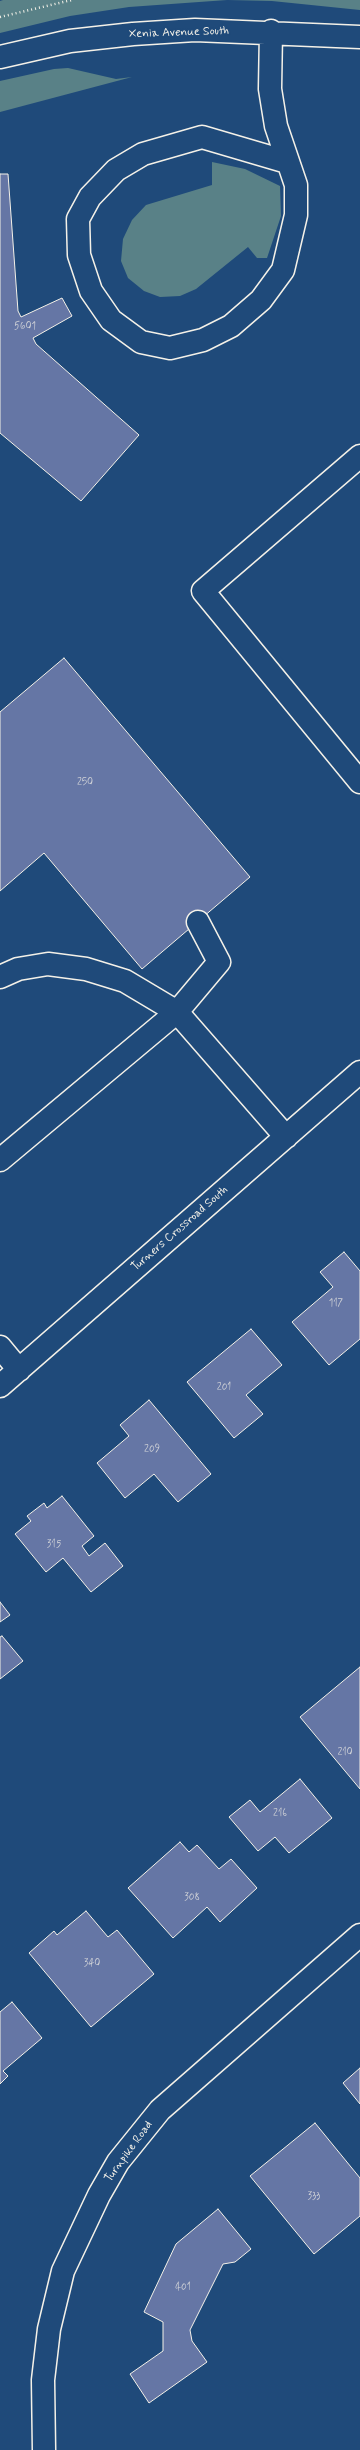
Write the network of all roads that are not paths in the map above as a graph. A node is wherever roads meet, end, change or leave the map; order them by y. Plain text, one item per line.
1 (270, 31) junction
2 (360, 37) edge
3 (0, 57) edge
4 (287, 162) junction
5 (360, 456) edge
6 (360, 782) edge
7 (198, 922) dead end
8 (0, 976) edge
9 (176, 1012) junction
10 (360, 1072) edge
11 (286, 1137) junction
12 (0, 1160) edge
13 (0, 1346) edge
14 (19, 1370) junction
15 (0, 1386) edge
16 (360, 1935) edge
17 (44, 2450) edge

1 - 2 street, Xenia Avenue South
1 - 3 street, Xenia Avenue South
1 - 4 street
4 - 4 street
5 - 6 street
7 - 9 street
8 - 9 street
9 - 11 street
9 - 12 street
10 - 11 street, Turners Crossroad South
11 - 14 street, Turners Crossroad South
13 - 14 street
14 - 15 street, Turners Crossroad South
16 - 17 street, Turnpike Road

